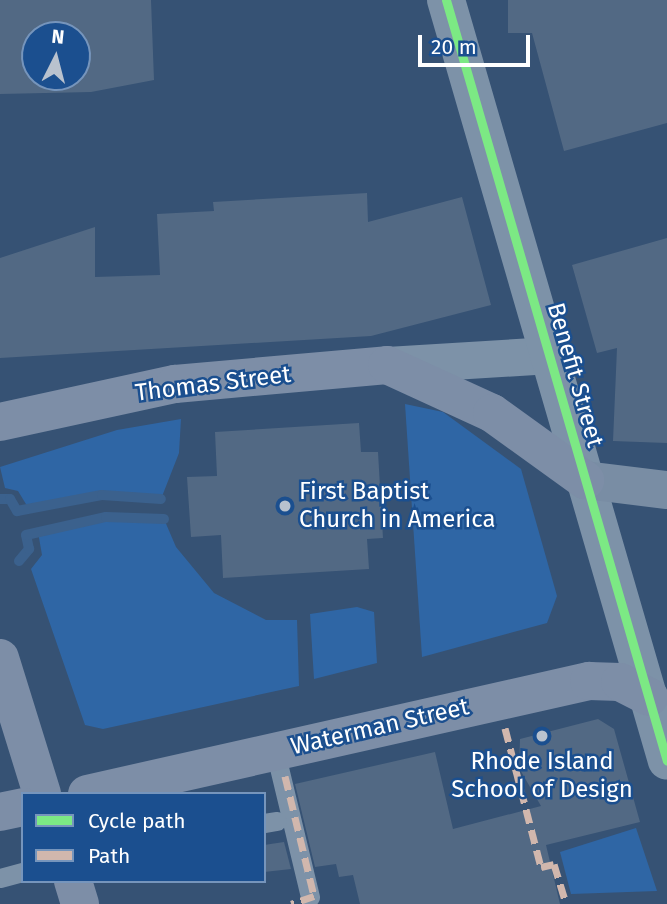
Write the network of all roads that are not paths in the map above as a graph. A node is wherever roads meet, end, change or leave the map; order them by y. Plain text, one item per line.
1 (446, 0) edge
2 (550, 355) junction
3 (387, 365) junction
4 (0, 422) edge
5 (585, 480) junction
6 (667, 490) edge
7 (0, 658) edge
8 (658, 704) edge
9 (275, 751) junction
10 (667, 761) edge
11 (41, 792) edge
12 (96, 792) edge
13 (21, 807) edge
14 (0, 812) edge
15 (21, 873) edge
16 (0, 878) edge
17 (74, 883) edge
18 (310, 897) dead end
19 (80, 904) edge

1 - 2 street, Benefit Street
2 - 3 street, Thomas Street
2 - 5 street, Benefit Street
3 - 4 main road, Thomas Street
3 - 5 main road, Thomas Street
5 - 6 main road
5 - 8 street, Benefit Street
7 - 11 main road
8 - 9 main road, Waterman Street
8 - 10 street, Benefit Street
9 - 12 main road, Waterman Street
9 - 18 lane
13 - 14 main road
15 - 16 lane
17 - 19 main road

